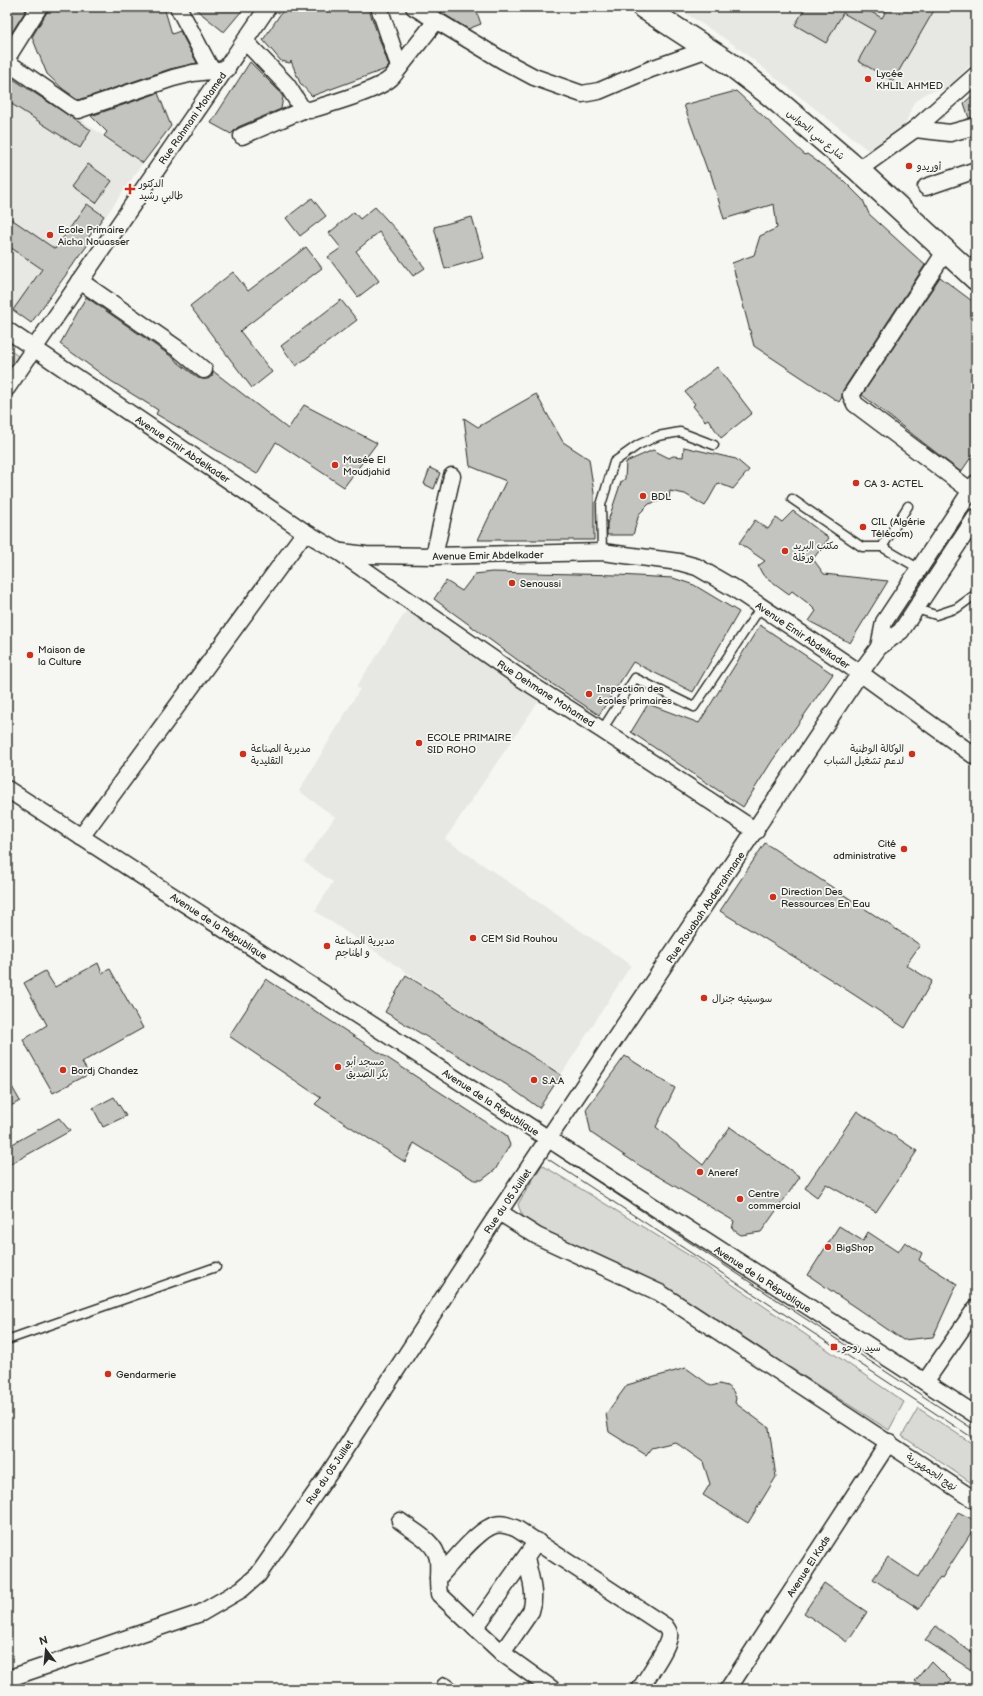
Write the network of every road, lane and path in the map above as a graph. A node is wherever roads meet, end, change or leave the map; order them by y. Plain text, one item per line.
1 (39, 7) edge
2 (178, 7) edge
3 (268, 7) edge
4 (379, 7) edge
5 (414, 7) edge
6 (643, 7) edge
7 (436, 21) junction
8 (246, 42) junction
9 (708, 49) junction
10 (7, 58) edge
11 (7, 62) edge
12 (399, 68) junction
13 (219, 70) junction
14 (976, 75) edge
15 (303, 110) junction
16 (976, 126) edge
17 (914, 129) junction
18 (242, 136) dead end
19 (858, 170) junction
20 (976, 170) edge
21 (926, 187) dead end
22 (945, 252) junction
23 (976, 279) edge
24 (80, 281) junction
25 (7, 330) edge
26 (34, 348) junction
27 (204, 370) dead end
28 (7, 388) edge
29 (714, 445) dead end
30 (452, 476) dead end
31 (974, 487) edge
32 (792, 499) dead end
33 (908, 506) dead end
34 (976, 518) edge
35 (305, 532) junction
36 (882, 547) junction
37 (339, 552) junction
38 (602, 552) junction
39 (434, 556) junction
40 (918, 568) junction
41 (976, 594) edge
42 (761, 607) junction
43 (916, 609) junction
44 (879, 647) junction
45 (860, 673) junction
46 (602, 730) junction
47 (976, 757) edge
48 (7, 789) edge
49 (756, 831) junction
50 (81, 837) junction
51 (548, 1140) junction
52 (499, 1212) junction
53 (216, 1267) dead end
54 (976, 1308) edge
55 (7, 1340) edge
56 (925, 1382) junction
57 (976, 1415) edge
58 (889, 1442) junction
59 (976, 1500) edge
60 (400, 1521) dead end
61 (537, 1541) junction
62 (526, 1557) junction
63 (438, 1578) junction
64 (475, 1628) junction
65 (502, 1653) junction
66 (7, 1679) edge
67 (552, 1689) edge
68 (640, 1689) edge
69 (728, 1689) edge

1 - 10 street
2 - 13 street
3 - 8 street, Rue Rahmani Mohamed
4 - 12 street
5 - 7 street
6 - 9 street, شارع سي الحواس
7 - 9 street
7 - 12 street
8 - 13 street, Rue Rahmani Mohamed
8 - 15 street
9 - 19 street, شارع سي الحواس
11 - 13 street
12 - 15 street
13 - 24 street, Rue Rahmani Mohamed
14 - 17 street
15 - 18 street
16 - 17 street
17 - 19 street
19 - 22 street, شارع سي الحواس
20 - 21 street
22 - 23 street, شارع سي الحواس
22 - 31 street
24 - 26 street, Rue Rahmani Mohamed
24 - 27 street
25 - 26 street, Avenue Emir Abdelkader
26 - 28 street, Rue Rahmani Mohamed
26 - 35 street, Avenue Emir Abdelkader
29 - 38 lane
30 - 39 street
31 - 40 street
32 - 36 lane
33 - 36 lane
34 - 43 street
35 - 37 street, Avenue Emir Abdelkader
35 - 50 street
36 - 40 lane
37 - 39 street, Avenue Emir Abdelkader
37 - 46 street, Rue Dehmane Mohamed
38 - 39 street, Avenue Emir Abdelkader
38 - 42 street, Avenue Emir Abdelkader
40 - 44 street
41 - 43 lane
42 - 45 street, Avenue Emir Abdelkader
42 - 46 lane
43 - 44 street
44 - 45 street, Rue Rouabah Abderrahmane
45 - 47 street, Avenue Emir Abdelkader
45 - 49 street, Rue Rouabah Abderrahmane
46 - 49 street, Rue Dehmane Mohamed
48 - 50 street, Avenue de la République
49 - 51 street, Rue Rouabah Abderrahmane
50 - 51 street, Avenue de la République
51 - 52 street, Rue du 05 Juillet
51 - 56 street, Avenue de la République
52 - 58 street, نهج الجمهورية
52 - 66 street, Rue du 05 Juillet
53 - 55 lane
54 - 56 street
56 - 57 street, Avenue de la République
58 - 59 street, نهج الجمهورية
58 - 69 street, Avenue El Kods
60 - 63 street
61 - 62 street
61 - 63 street
61 - 68 street
62 - 64 street
62 - 65 street
63 - 64 street
64 - 65 street
65 - 67 street

